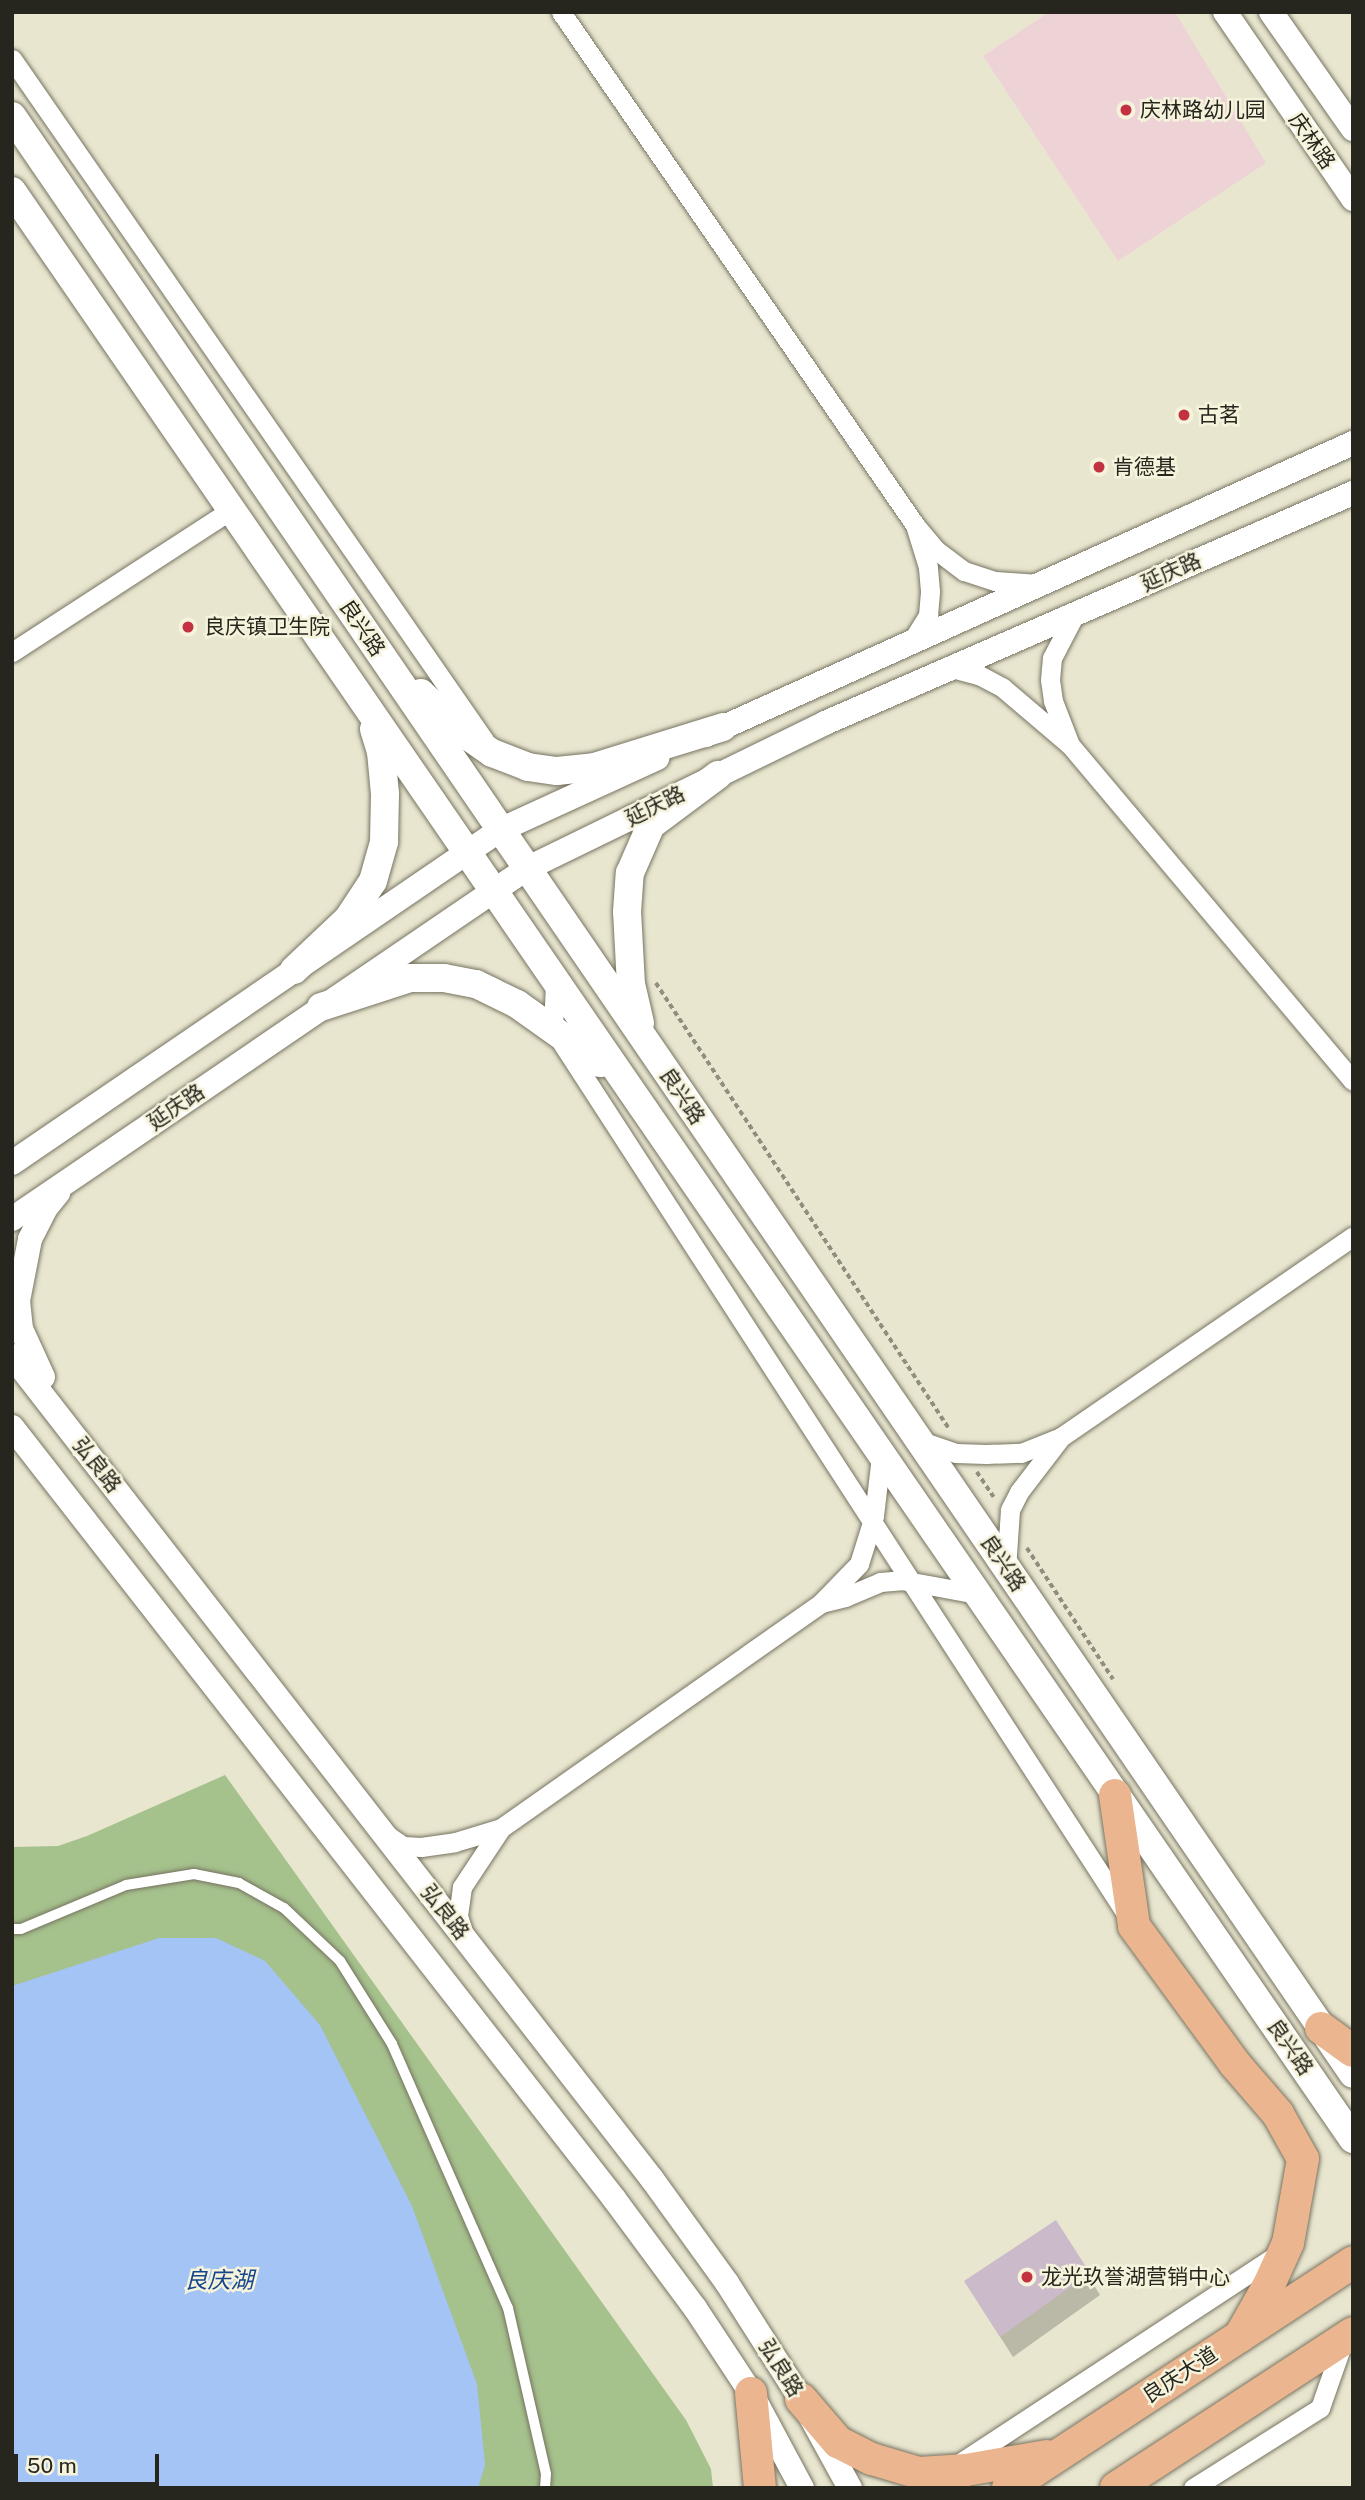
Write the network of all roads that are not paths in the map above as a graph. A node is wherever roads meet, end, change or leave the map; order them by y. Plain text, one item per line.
1 (561, 12) edge
2 (1226, 12) edge
3 (1271, 12) edge
4 (12, 60) edge
5 (12, 116) edge
6 (1353, 129) edge
7 (12, 191) edge
8 (1353, 199) edge
9 (1352, 442) edge
10 (1353, 493) edge
11 (230, 510) junction
12 (915, 525) junction
13 (1039, 584) junction
14 (1075, 614) junction
15 (367, 635) junction
16 (912, 641) junction
17 (12, 652) edge
18 (952, 668) junction
19 (369, 713) junction
20 (723, 727) junction
21 (1070, 745) junction
22 (492, 753) junction
23 (718, 775) junction
24 (500, 830) junction
25 (466, 853) junction
26 (526, 869) junction
27 (491, 891) junction
28 (294, 970) junction
29 (555, 983) junction
30 (321, 1007) junction
31 (553, 1029) junction
32 (646, 1043) junction
33 (620, 1079) junction
34 (1353, 1081) edge
35 (12, 1163) edge
36 (71, 1179) junction
37 (12, 1219) edge
38 (1353, 1236) edge
39 (12, 1356) edge
40 (12, 1427) edge
41 (1061, 1437) junction
42 (918, 1440) junction
43 (81, 1444) junction
44 (881, 1456) junction
45 (873, 1521) junction
46 (1006, 1568) junction
47 (912, 1582) junction
48 (976, 1594) junction
49 (821, 1603) junction
50 (1115, 1795) junction
51 (501, 1828) junction
52 (383, 1832) junction
53 (1134, 1926) junction
54 (12, 1929) edge
55 (465, 1939) junction
56 (1321, 2028) junction
57 (1353, 2051) edge
58 (1353, 2074) edge
59 (1353, 2139) edge
60 (1284, 2251) junction
61 (1353, 2262) edge
62 (1240, 2336) junction
63 (1348, 2336) edge
64 (751, 2393) junction
65 (801, 2399) junction
66 (1059, 2454) junction
67 (947, 2471) junction
68 (545, 2488) edge
69 (760, 2488) edge
70 (802, 2488) edge
71 (850, 2488) edge
72 (1008, 2488) edge
73 (1116, 2488) edge
74 (1193, 2488) edge

1 - 12 street
2 - 8 street, 庆林路
3 - 6 street, 庆林路
4 - 22 street
5 - 15 main road, 良兴路
7 - 11 main road, 良兴路
9 - 13 street, 延庆路
10 - 14 street, 延庆路
11 - 17 street
11 - 19 main road, 良兴路
12 - 13 street
12 - 16 street
13 - 16 street, 延庆路
14 - 18 street, 延庆路
14 - 21 street
15 - 22 main road
15 - 24 main road, 良兴路
16 - 20 street, 延庆路
18 - 21 street
18 - 23 street, 延庆路
19 - 25 main road, 良兴路
19 - 28 main road
20 - 22 main road
20 - 24 street, 延庆路
21 - 34 street
23 - 26 street, 延庆路
23 - 32 main road
24 - 25 street, 延庆路
24 - 26 main road, 良兴路
25 - 27 main road, 良兴路
25 - 28 street, 延庆路
26 - 27 street, 延庆路
26 - 32 main road, 良兴路
27 - 29 main road, 良兴路
27 - 30 street, 延庆路
28 - 35 street, 延庆路
29 - 31 street
29 - 33 main road, 良兴路
30 - 31 main road
30 - 36 street, 延庆路
31 - 33 main road
31 - 45 street
32 - 42 main road, 良兴路
33 - 44 main road, 良兴路
36 - 37 street, 延庆路
36 - 43 street
38 - 41 street
39 - 43 street, 弘良路
40 - 64 street, 弘良路
41 - 42 street
41 - 46 street
42 - 46 main road, 良兴路
43 - 52 street, 弘良路
44 - 45 street
44 - 48 main road, 良兴路
45 - 47 street
45 - 49 street
46 - 56 main road, 良兴路
47 - 48 street
47 - 49 street
47 - 53 street
48 - 50 main road, 良兴路
49 - 51 street
50 - 53 main road
50 - 59 main road, 良兴路
51 - 52 street
51 - 55 street
52 - 55 street, 弘良路
53 - 60 main road
54 - 68 lane
55 - 65 street, 弘良路
56 - 57 main road
56 - 58 main road, 良兴路
60 - 62 main road
60 - 67 street
61 - 62 main road, 良庆大道
62 - 66 main road, 良庆大道
63 - 73 main road
63 - 74 street
64 - 69 main road
64 - 70 street, 弘良路
65 - 67 main road
65 - 71 street, 弘良路
66 - 67 main road
66 - 72 main road, 良庆大道

